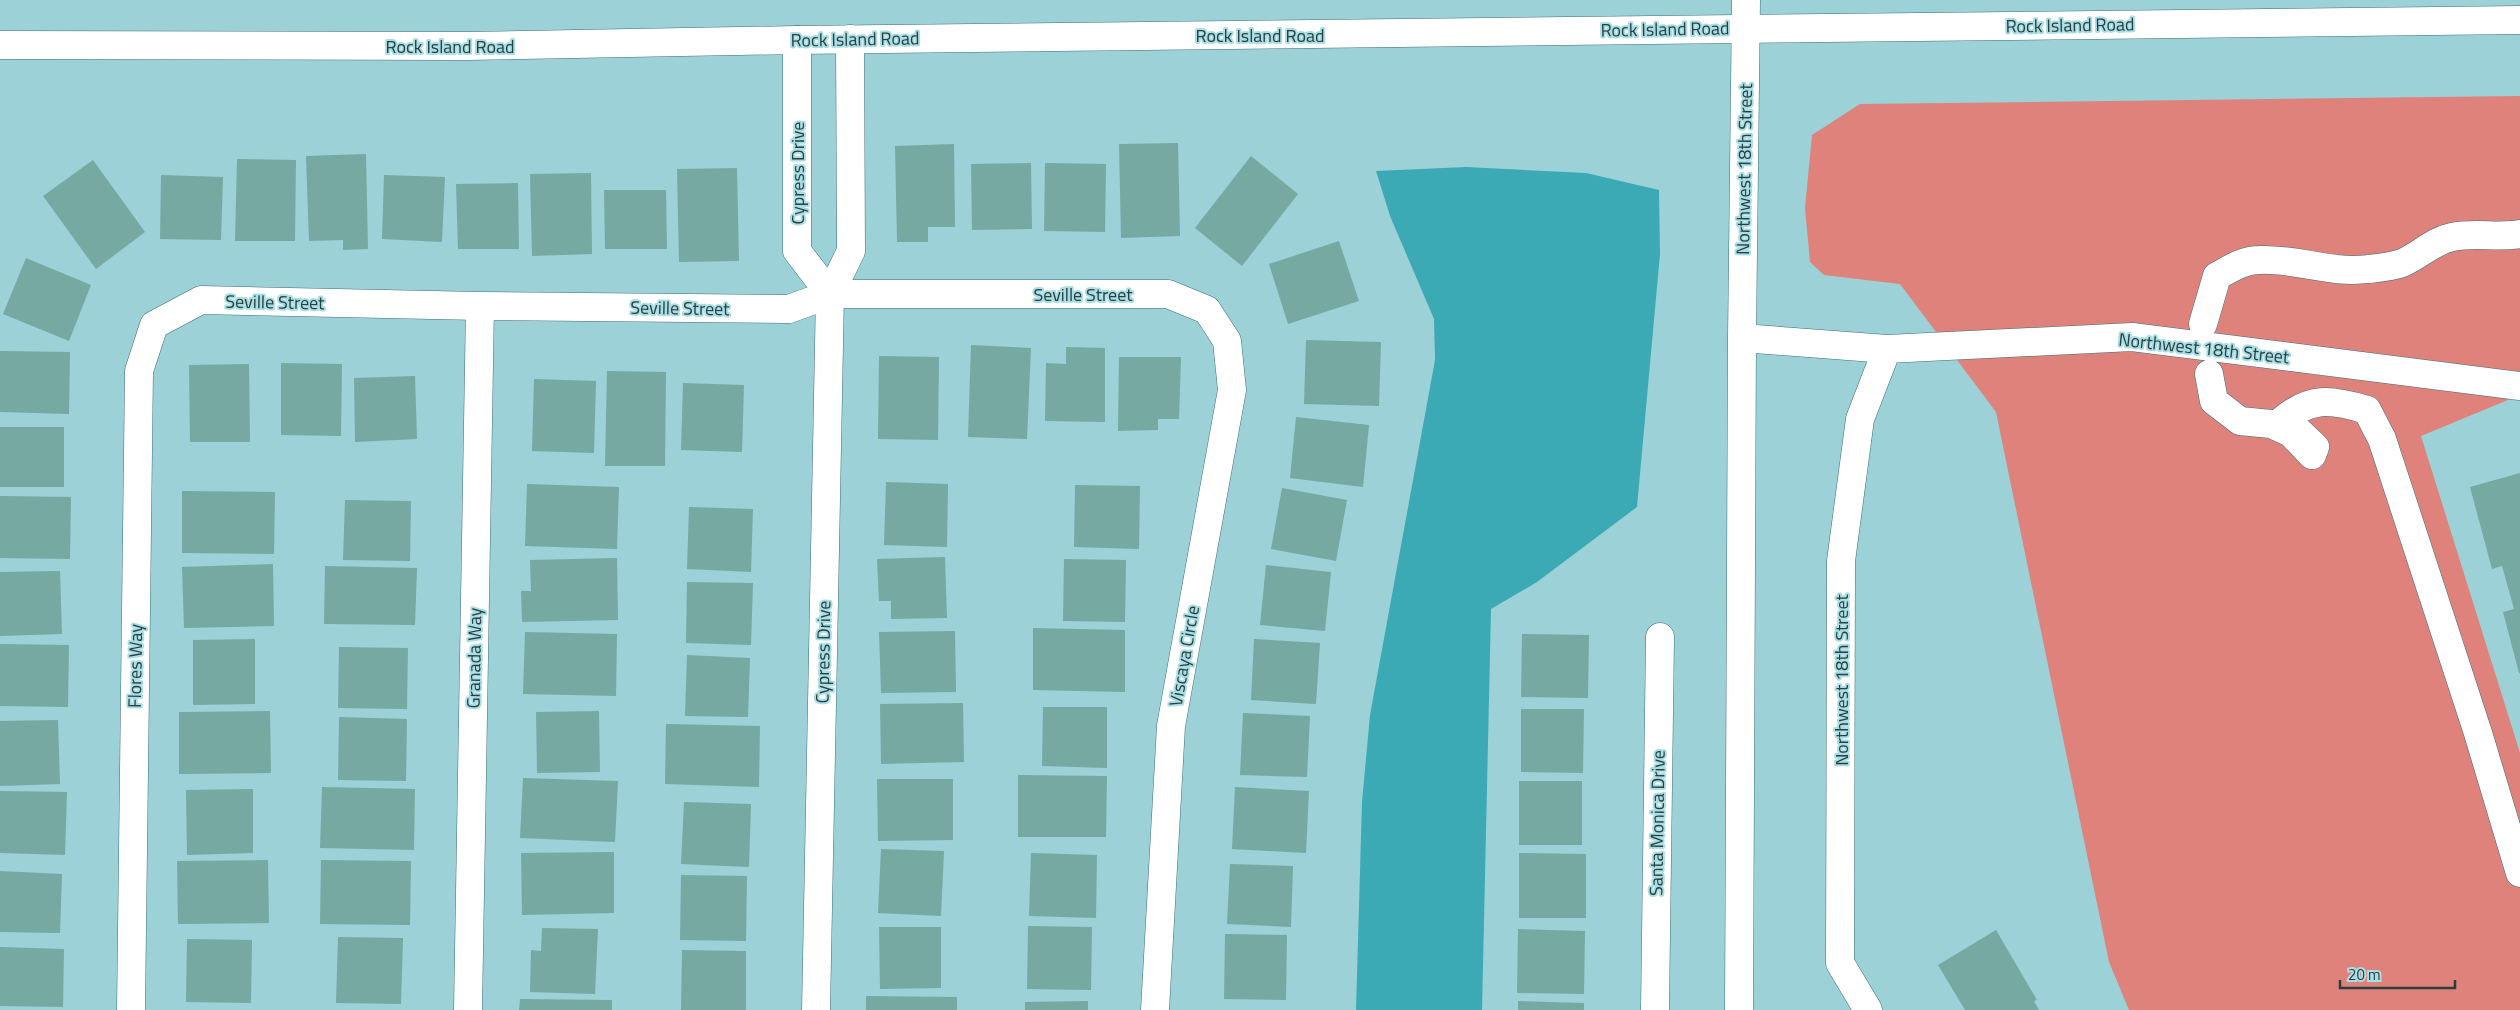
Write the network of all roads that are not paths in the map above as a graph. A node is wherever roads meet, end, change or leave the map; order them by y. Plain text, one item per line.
1 (1746, 0) edge
2 (2520, 20) edge
3 (1745, 28) junction
4 (850, 39) junction
5 (797, 40) junction
6 (0, 45) edge
7 (2520, 234) edge
8 (830, 294) junction
9 (480, 306) junction
10 (1207, 310) joint
11 (2203, 324) dead end
12 (154, 325) joint
13 (1742, 338) junction
14 (1887, 349) junction
15 (2208, 374) dead end
16 (2520, 386) edge
17 (1660, 637) dead end
18 (2520, 873) edge
19 (131, 1010) edge
20 (468, 1010) edge
21 (816, 1010) edge
22 (1156, 1010) edge
23 (1654, 1010) edge
24 (1739, 1010) edge
25 (1868, 1010) edge

1 - 3 street, Northwest 18th Street
2 - 3 street, Rock Island Road
3 - 4 street, Rock Island Road
3 - 13 street, Northwest 18th Street
4 - 5 street, Rock Island Road
4 - 8 street, Cypress Drive
5 - 6 street, Rock Island Road
5 - 8 street, Cypress Drive
7 - 11 street
8 - 9 street, Seville Street
8 - 10 street, Seville Street
8 - 21 street, Cypress Drive
9 - 12 street, Seville Street
9 - 20 street, Granada Way
10 - 22 street, Viscaya Circle
12 - 19 street, Flores Way
13 - 14 street, Northwest 18th Street
13 - 24 street, Northwest 18th Street
14 - 16 street, Northwest 18th Street
14 - 25 street, Northwest 18th Street
15 - 18 street
17 - 23 street, Santa Monica Drive

